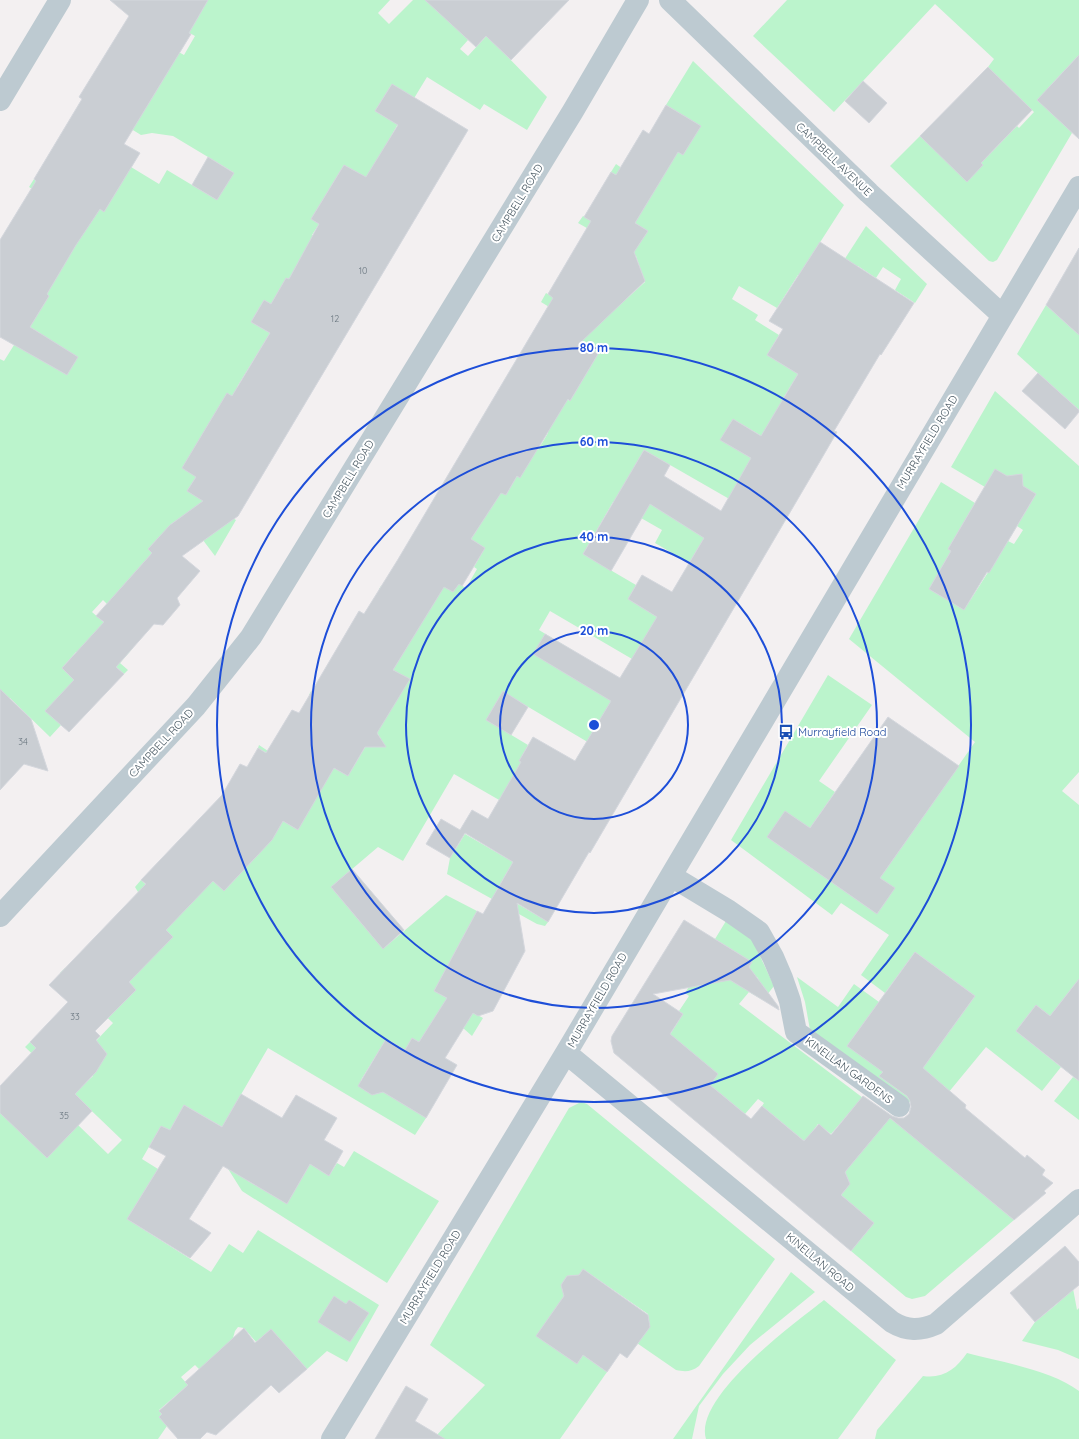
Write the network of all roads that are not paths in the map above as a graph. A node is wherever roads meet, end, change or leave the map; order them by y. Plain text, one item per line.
1 (60, 0) edge
2 (638, 0) edge
3 (670, 0) edge
4 (0, 100) edge
5 (1079, 186) edge
6 (1002, 314) junction
7 (671, 876) junction
8 (0, 916) edge
9 (566, 1053) junction
10 (899, 1106) dead end
11 (1079, 1200) edge
12 (332, 1439) edge

1 - 4 street
2 - 8 street, CAMPBELL ROAD
3 - 6 street, CAMPBELL AVENUE
5 - 6 street, MURRAYFIELD ROAD
6 - 7 street, MURRAYFIELD ROAD
7 - 9 street, MURRAYFIELD ROAD
7 - 10 street, KINELLAN GARDENS
9 - 11 street, KINELLAN ROAD
9 - 12 street, MURRAYFIELD ROAD

